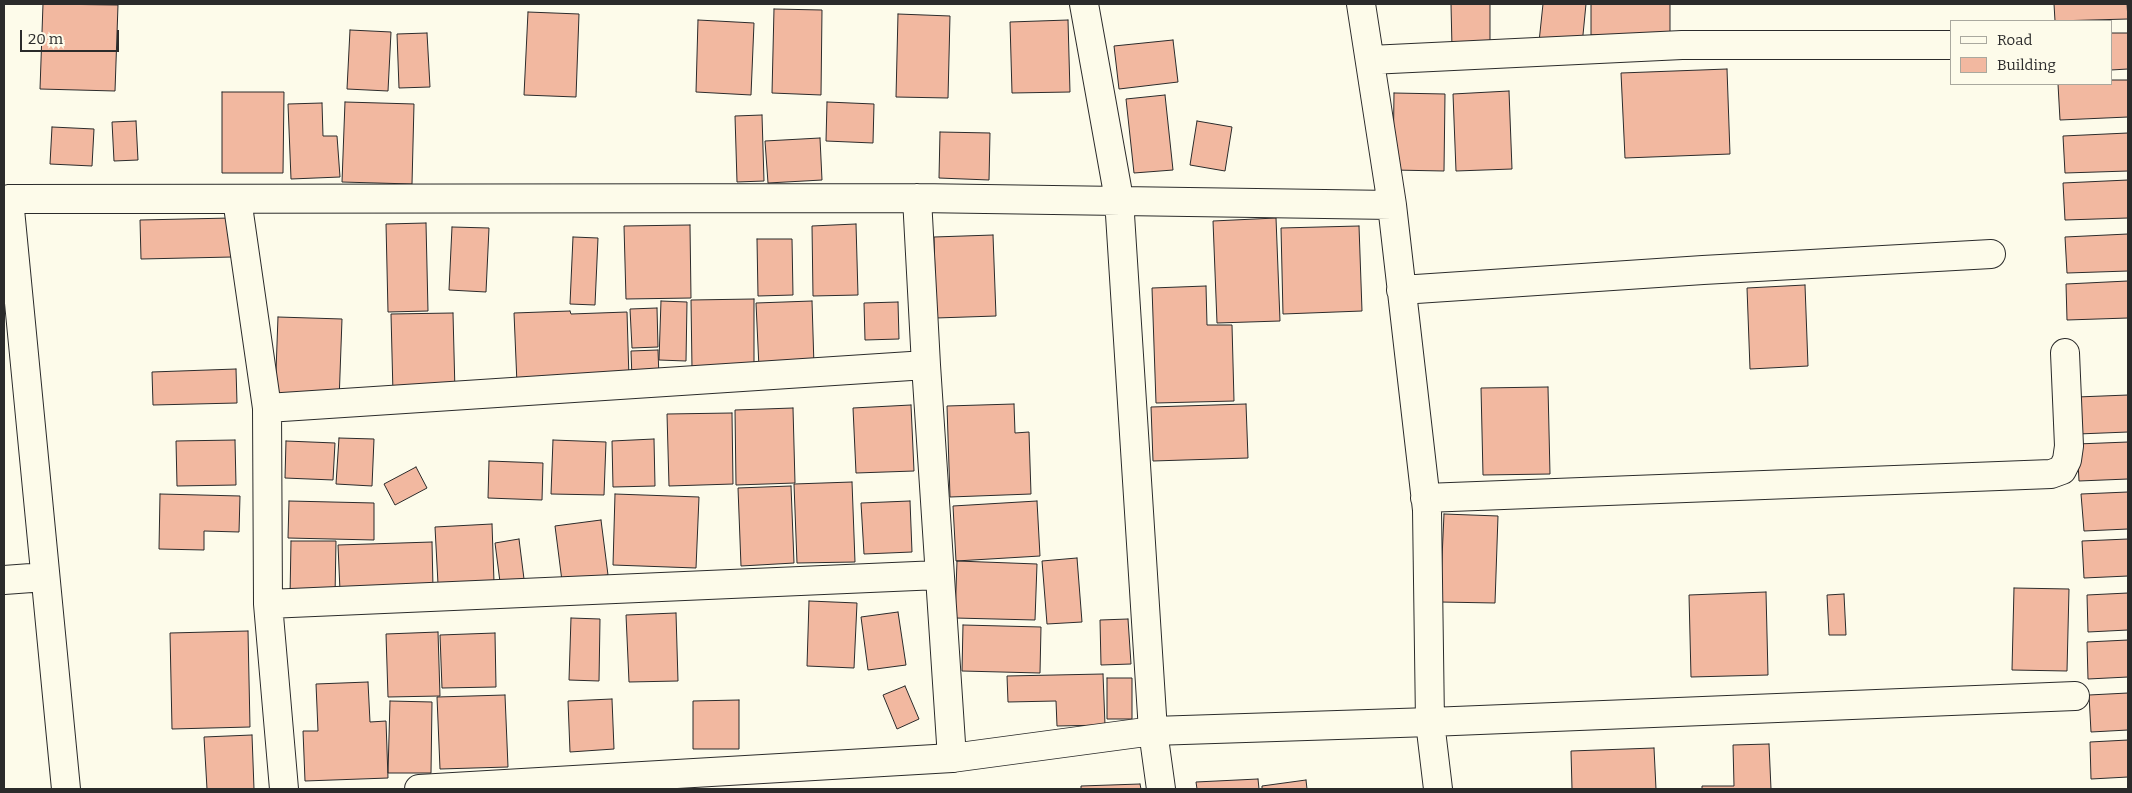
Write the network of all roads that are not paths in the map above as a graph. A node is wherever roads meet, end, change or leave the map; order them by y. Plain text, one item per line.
1 (1084, 4) edge
2 (1361, 4) edge
3 (1950, 45) edge
4 (1370, 60) junction
5 (917, 198) junction
6 (237, 199) junction
7 (1119, 199) junction
8 (1392, 205) junction
9 (1992, 254) dead end
10 (1402, 290) junction
11 (2065, 353) dead end
12 (926, 365) junction
13 (267, 408) junction
14 (1425, 498) junction
15 (939, 575) junction
16 (46, 577) junction
17 (4, 580) edge
18 (268, 604) junction
19 (2075, 696) dead end
20 (1430, 722) junction
21 (1153, 731) junction
22 (952, 758) junction
23 (66, 789) edge
24 (284, 789) edge
25 (419, 789) edge
26 (1161, 789) edge
27 (1438, 789) edge

1 - 7 street
2 - 4 street
3 - 4 street
4 - 8 street
5 - 6 street
5 - 7 street
5 - 12 street
6 - 13 street
6 - 16 street
7 - 8 street
7 - 21 street
8 - 10 street
9 - 10 street
10 - 14 street
11 - 14 street
12 - 13 street
12 - 15 street
13 - 18 street
14 - 20 street
15 - 18 street
15 - 22 street
16 - 17 street
16 - 23 street
18 - 24 street
19 - 20 street
20 - 21 street
20 - 27 street
21 - 22 street
21 - 26 street
22 - 25 street

